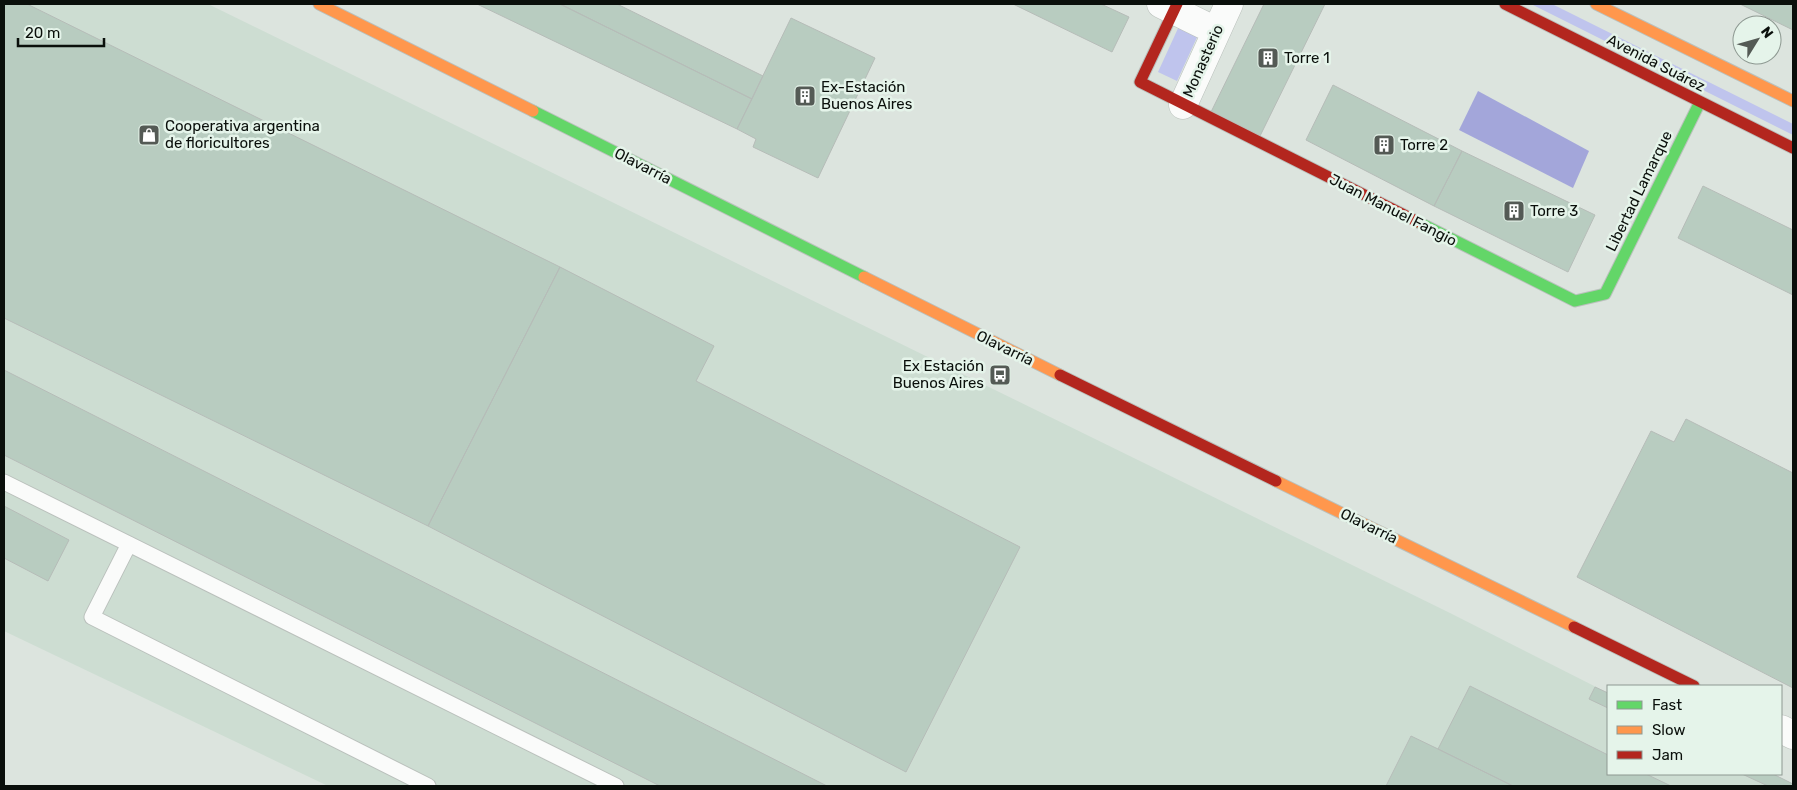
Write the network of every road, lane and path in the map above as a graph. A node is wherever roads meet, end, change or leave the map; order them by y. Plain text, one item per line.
1 (319, 4) edge
2 (1229, 4) edge
3 (1505, 4) edge
4 (1596, 4) edge
5 (1170, 6) edge
6 (1216, 31) junction
7 (1793, 101) edge
8 (1700, 102) junction
9 (1183, 105) junction
10 (1793, 148) edge
11 (1605, 294) joint
12 (4, 482) edge
13 (129, 544) junction
14 (1692, 685) edge
15 (428, 786) edge
16 (616, 786) edge

1 - 14 street, Olavarría
2 - 6 street, Monasterio
3 - 8 street, Avenida Suárez
4 - 7 street, Avenida Suárez
5 - 6 street
5 - 9 street, Monasterio
6 - 9 street, Monasterio
8 - 10 street, Avenida Suárez
8 - 11 street, Libertad Lamarque
9 - 11 street, Juan Manuel Fangio
12 - 13 lane
13 - 15 lane
13 - 16 lane

